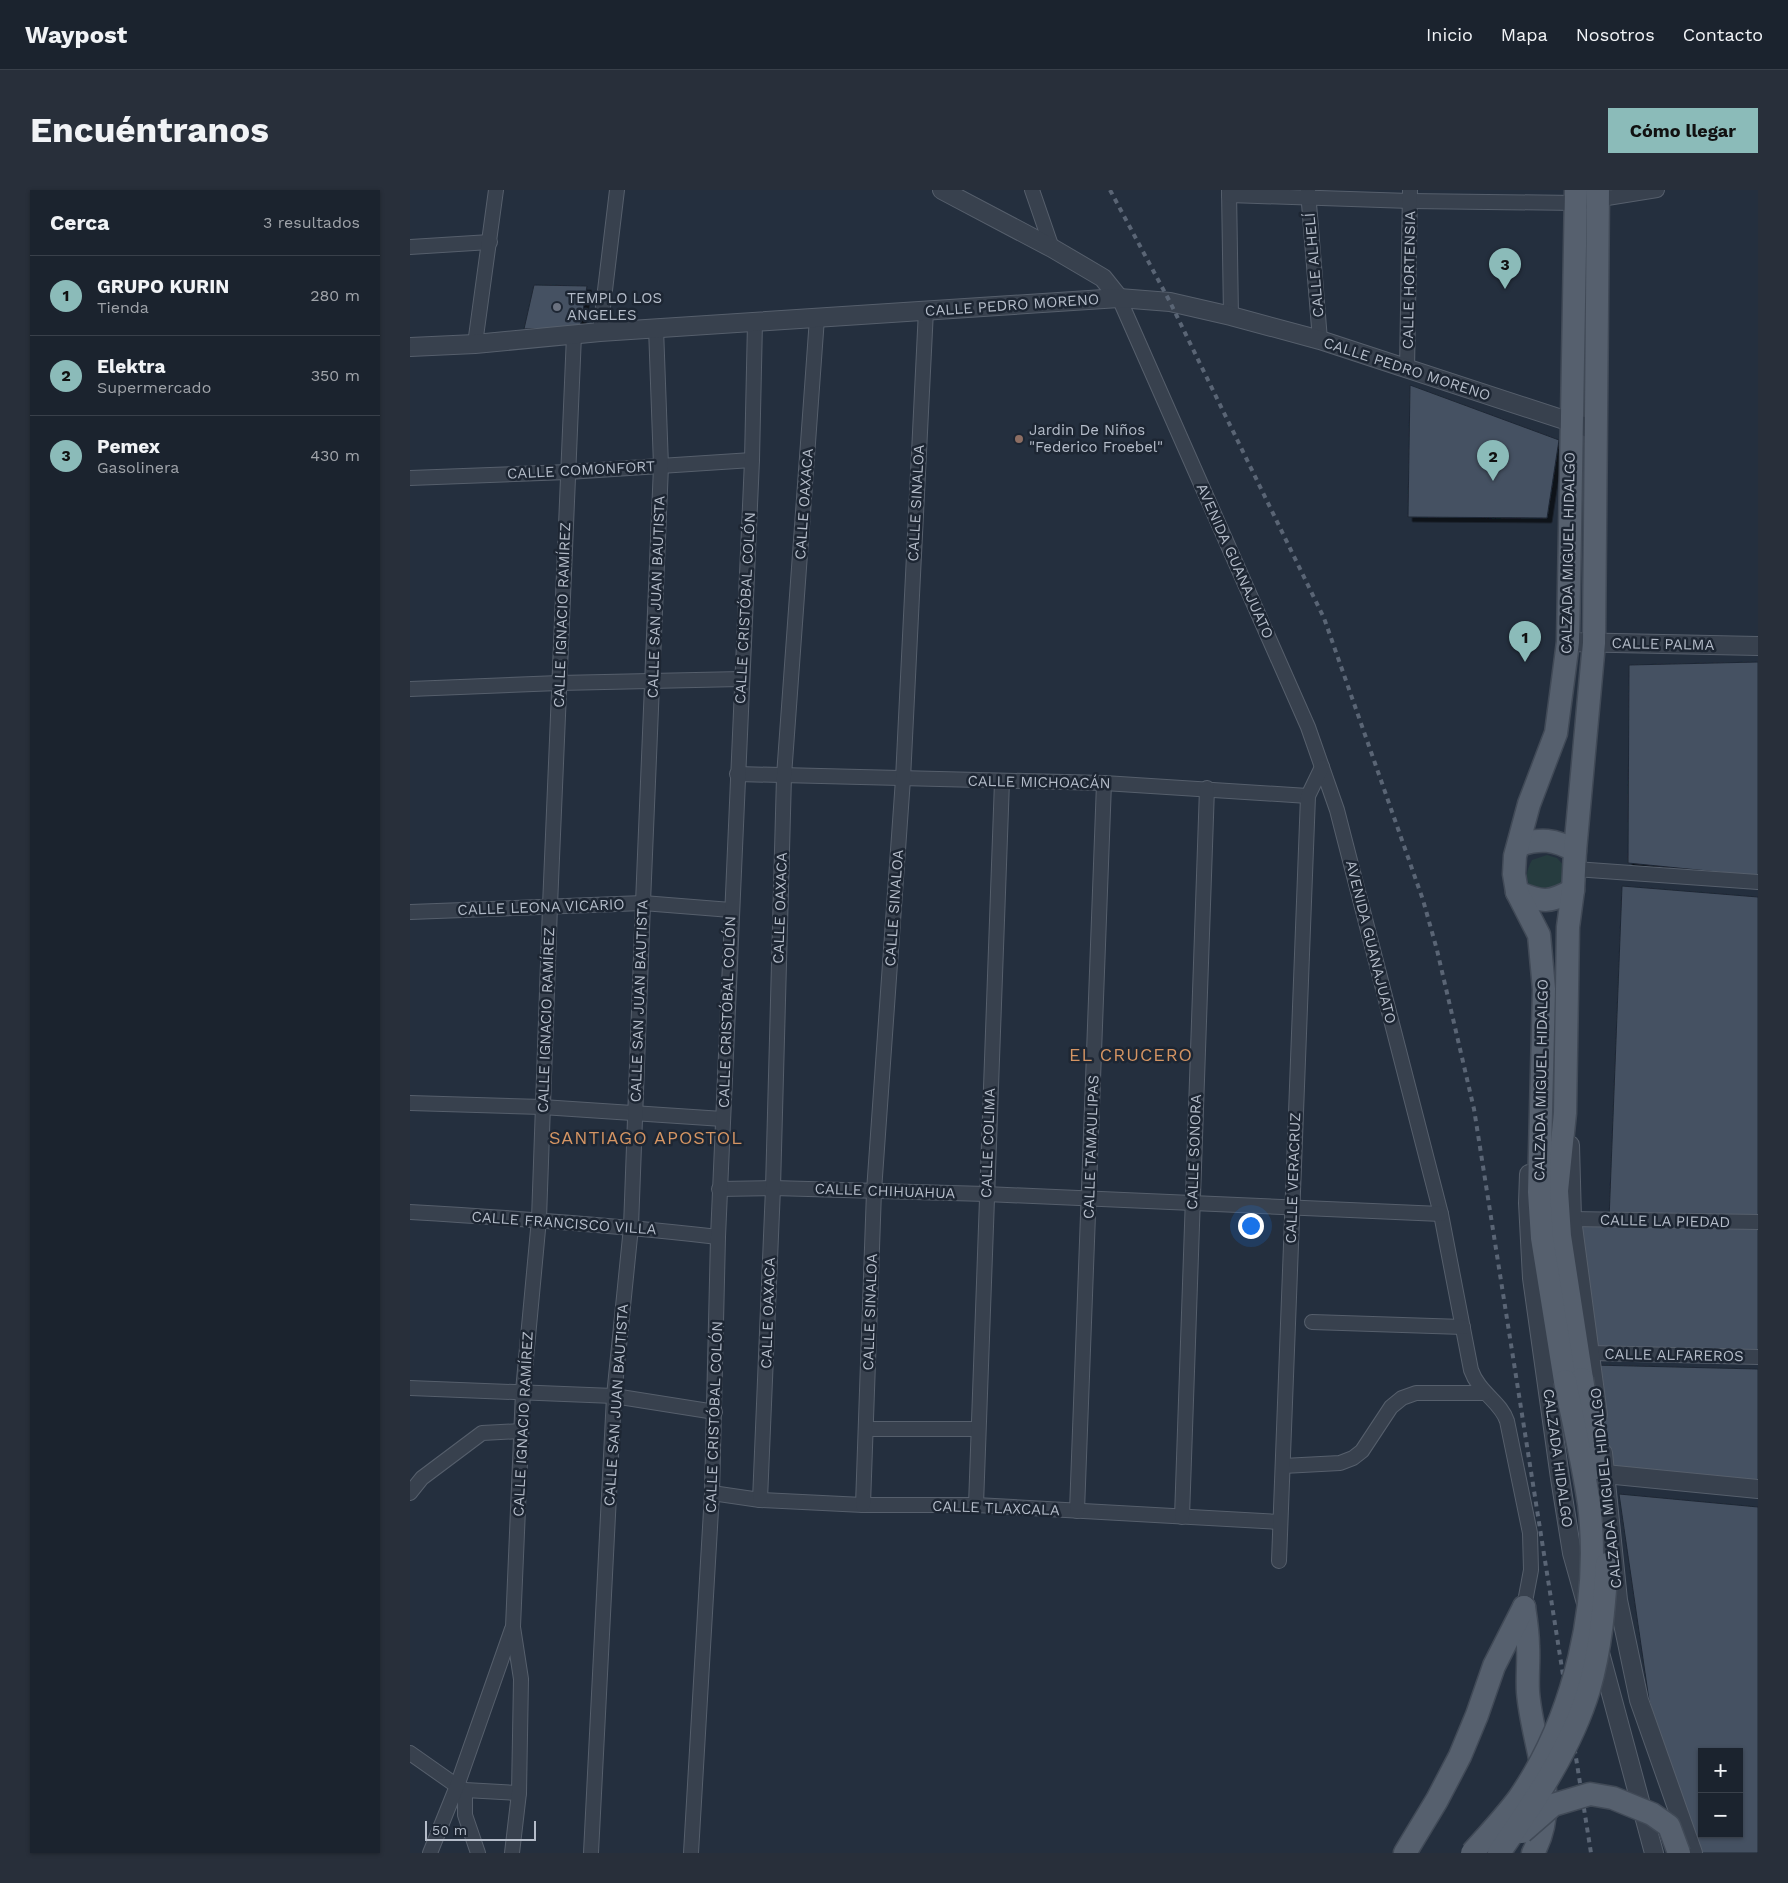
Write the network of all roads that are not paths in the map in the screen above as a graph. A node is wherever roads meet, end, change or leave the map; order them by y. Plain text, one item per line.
1 (496, 190) edge
2 (617, 190) edge
3 (942, 190) edge
4 (1032, 190) edge
5 (1657, 190) edge
6 (1229, 192) edge
7 (1308, 194) edge
8 (1598, 195) edge
9 (1410, 196) edge
10 (1576, 197) edge
11 (490, 242) junction
12 (410, 247) edge
13 (1052, 248) junction
14 (1119, 298) junction
15 (926, 310) junction
16 (1231, 316) junction
17 (817, 318) junction
18 (755, 322) junction
19 (656, 328) junction
20 (600, 332) junction
21 (574, 335) junction
22 (1320, 340) junction
23 (475, 344) junction
24 (410, 347) edge
25 (1408, 370) junction
26 (1571, 423) junction
27 (1595, 430) junction
28 (752, 460) junction
29 (661, 466) junction
30 (568, 472) junction
31 (410, 478) edge
32 (1568, 642) junction
33 (1594, 643) junction
34 (1758, 646) edge
35 (741, 679) junction
36 (653, 681) junction
37 (559, 683) junction
38 (410, 689) edge
39 (1322, 767) junction
40 (737, 774) junction
41 (784, 776) junction
42 (903, 779) junction
43 (1002, 781) junction
44 (1104, 783) junction
45 (1207, 788) junction
46 (1308, 796) junction
47 (1519, 845) junction
48 (1574, 870) junction
49 (1758, 882) edge
50 (1517, 892) junction
51 (642, 903) junction
52 (550, 906) junction
53 (732, 910) junction
54 (410, 912) edge
55 (1542, 1054) junction
56 (410, 1103) edge
57 (542, 1107) junction
58 (1565, 1113) junction
59 (635, 1114) junction
60 (723, 1119) junction
61 (773, 1188) junction
62 (720, 1189) junction
63 (874, 1190) junction
64 (986, 1194) junction
65 (1089, 1199) junction
66 (1192, 1202) junction
67 (1292, 1208) junction
68 (410, 1212) edge
69 (1440, 1214) junction
70 (539, 1219) junction
71 (1572, 1219) junction
72 (1758, 1222) edge
73 (631, 1227) junction
74 (718, 1236) junction
75 (1312, 1322) dead end
76 (1463, 1327) junction
77 (1591, 1354) junction
78 (1758, 1357) edge
79 (1574, 1380) junction
80 (410, 1388) edge
81 (523, 1392) junction
82 (1485, 1393) junction
83 (614, 1396) junction
84 (715, 1412) junction
85 (866, 1429) junction
86 (978, 1429) junction
87 (521, 1431) junction
88 (1283, 1466) junction
89 (1605, 1474) junction
90 (1560, 1478) junction
91 (1758, 1489) edge
92 (410, 1493) edge
93 (712, 1493) junction
94 (760, 1500) junction
95 (863, 1505) junction
96 (976, 1505) junction
97 (1077, 1511) junction
98 (1182, 1517) junction
99 (1280, 1522) junction
100 (1572, 1553) junction
101 (1614, 1554) junction
102 (1279, 1561) dead end
103 (1524, 1607) junction
104 (513, 1626) junction
105 (1639, 1700) junction
106 (1615, 1707) junction
107 (410, 1753) edge
108 (461, 1788) junction
109 (519, 1793) junction
110 (430, 1853) edge
111 (478, 1853) edge
112 (512, 1853) edge
113 (591, 1853) edge
114 (692, 1853) edge
115 (1405, 1853) edge
116 (1472, 1853) edge
117 (1499, 1853) edge
118 (1533, 1853) edge
119 (1654, 1853) edge
120 (1679, 1853) edge
121 (1693, 1853) edge

1 - 11 street
2 - 20 street
3 - 13 street
4 - 13 street
5 - 8 street
6 - 7 street
6 - 16 street
7 - 9 street
7 - 22 street, CALLE ALHELÍ
8 - 10 street
8 - 27 main road, CALZADA MIGUEL HIDALGO
9 - 10 street
9 - 25 street, CALLE HORTENSIA
10 - 26 main road, CALZADA MIGUEL HIDALGO
11 - 12 street
11 - 23 street
13 - 14 street
14 - 15 street, CALLE PEDRO MORENO
14 - 16 street, CALLE PEDRO MORENO
14 - 39 street, AVENIDA GUANAJUATO
15 - 17 street, CALLE PEDRO MORENO
15 - 42 street, CALLE SINALOA
16 - 22 street, CALLE PEDRO MORENO
17 - 18 street, CALLE PEDRO MORENO
17 - 41 street, CALLE OAXACA
18 - 19 street, CALLE PEDRO MORENO
18 - 28 street, CALLE CRISTÓBAL COLÓN
19 - 20 street, CALLE PEDRO MORENO
19 - 29 street, CALLE SAN JUAN BAUTISTA
20 - 21 street, CALLE PEDRO MORENO
21 - 23 street, CALLE PEDRO MORENO
21 - 30 street, CALLE IGNACIO RAMÍREZ
22 - 25 street, CALLE PEDRO MORENO
23 - 24 street, CALLE PEDRO MORENO
25 - 26 street, CALLE PEDRO MORENO
26 - 27 street, CALLE PEDRO MORENO
26 - 32 main road, CALZADA MIGUEL HIDALGO
27 - 33 main road, CALZADA MIGUEL HIDALGO
28 - 29 street, CALLE COMONFORT
28 - 35 street, CALLE CRISTÓBAL COLÓN
29 - 30 street, CALLE COMONFORT
29 - 36 street, CALLE SAN JUAN BAUTISTA
30 - 31 street, CALLE COMONFORT
30 - 37 street, CALLE IGNACIO RAMÍREZ
32 - 33 street, CALLE PALMA
32 - 47 main road, CALZADA MIGUEL HIDALGO
33 - 34 street, CALLE PALMA
33 - 48 main road, CALZADA MIGUEL HIDALGO
35 - 36 street
35 - 40 street, CALLE CRISTÓBAL COLÓN
36 - 37 street
36 - 51 street, CALLE SAN JUAN BAUTISTA
37 - 38 street
37 - 52 street, CALLE IGNACIO RAMÍREZ
39 - 46 street
39 - 69 street, AVENIDA GUANAJUATO
40 - 41 street, CALLE MICHOACÁN
40 - 53 street, CALLE CRISTÓBAL COLÓN
41 - 42 street, CALLE MICHOACÁN
41 - 61 street, CALLE OAXACA
42 - 43 street, CALLE MICHOACÁN
42 - 63 street, CALLE SINALOA
43 - 44 street, CALLE MICHOACÁN
43 - 64 street, CALLE COLIMA
44 - 45 street, CALLE MICHOACÁN
44 - 65 street, CALLE TAMAULIPAS
45 - 46 street, CALLE MICHOACÁN
45 - 66 street, CALLE SONORA
46 - 67 street, CALLE VERACRUZ
47 - 48 main road
47 - 50 main road, CALZADA MIGUEL HIDALGO
48 - 49 street
48 - 50 main road
48 - 58 main road, CALZADA MIGUEL HIDALGO
50 - 55 main road, CALZADA MIGUEL HIDALGO
51 - 52 street, CALLE LEONA VICARIO
51 - 53 street, CALLE LEONA VICARIO
51 - 59 street, CALLE SAN JUAN BAUTISTA
52 - 54 street, CALLE LEONA VICARIO
52 - 57 street, CALLE IGNACIO RAMÍREZ
53 - 60 street, CALLE CRISTÓBAL COLÓN
55 - 79 main road, CALZADA MIGUEL HIDALGO
55 - 90 street, CALZADA HIDALGO
56 - 57 street
57 - 59 street
57 - 70 street, CALLE IGNACIO RAMÍREZ
58 - 71 street, CALZADA MIGUEL HIDALGO
58 - 79 main road, CALZADA MIGUEL HIDALGO
59 - 60 street
59 - 73 street, CALLE SAN JUAN BAUTISTA
60 - 62 street, CALLE CRISTÓBAL COLÓN
61 - 62 street, CALLE CHIHUAHUA
61 - 63 street, CALLE CHIHUAHUA
61 - 94 street, CALLE OAXACA
62 - 74 street, CALLE CRISTÓBAL COLÓN
63 - 64 street, CALLE CHIHUAHUA
63 - 85 street, CALLE SINALOA
64 - 65 street, CALLE CHIHUAHUA
64 - 86 street, CALLE COLIMA
65 - 66 street, CALLE CHIHUAHUA
65 - 97 street, CALLE TAMAULIPAS
66 - 67 street, CALLE CHIHUAHUA
66 - 98 street, CALLE SONORA
67 - 69 street, CALLE CHIHUAHUA
67 - 88 street, CALLE VERACRUZ
68 - 70 street, CALLE FRANCISCO VILLA
69 - 76 street, AVENIDA GUANAJUATO
70 - 73 street, CALLE FRANCISCO VILLA
70 - 81 street, CALLE IGNACIO RAMÍREZ
71 - 72 street, CALLE LA PIEDAD
71 - 77 street, CALZADA MIGUEL HIDALGO
73 - 74 street, CALLE FRANCISCO VILLA
73 - 83 street, CALLE SAN JUAN BAUTISTA
74 - 84 street, CALLE CRISTÓBAL COLÓN
75 - 76 street
76 - 82 street, AVENIDA GUANAJUATO
77 - 78 street, CALLE ALFAREROS
77 - 89 street, CALZADA MIGUEL HIDALGO
79 - 116 main road, bridge
79 - 117 main road, bridge
80 - 81 street
81 - 83 street
81 - 87 street, CALLE IGNACIO RAMÍREZ
82 - 88 street
82 - 103 street, AVENIDA GUANAJUATO
83 - 84 street
83 - 113 street, CALLE SAN JUAN BAUTISTA
84 - 93 street, CALLE CRISTÓBAL COLÓN
85 - 86 street
85 - 95 street, CALLE SINALOA
86 - 96 street, CALLE COLIMA
87 - 92 street
87 - 104 street, CALLE IGNACIO RAMÍREZ
88 - 99 street, CALLE VERACRUZ
89 - 90 street
89 - 91 street
89 - 101 street, CALZADA MIGUEL HIDALGO
90 - 100 street, CALZADA HIDALGO
93 - 94 street, CALLE TLAXCALA
93 - 114 street, CALLE CRISTÓBAL COLÓN
94 - 95 street, CALLE TLAXCALA
95 - 96 street, CALLE TLAXCALA
96 - 97 street, CALLE TLAXCALA
97 - 98 street, CALLE TLAXCALA
98 - 99 street, CALLE TLAXCALA
99 - 102 street, CALLE VERACRUZ
100 - 101 street
100 - 106 street, CALZADA HIDALGO
101 - 105 street, CALZADA MIGUEL HIDALGO
103 - 115 main road
103 - 118 main road
104 - 108 street
104 - 109 street, CALLE IGNACIO RAMÍREZ
105 - 106 street
105 - 121 street, CALZADA MIGUEL HIDALGO
106 - 119 street, CALZADA HIDALGO
107 - 108 street
108 - 109 street
108 - 110 street
108 - 111 street
109 - 112 street, CALLE IGNACIO RAMÍREZ
117 - 120 main road, bridge

